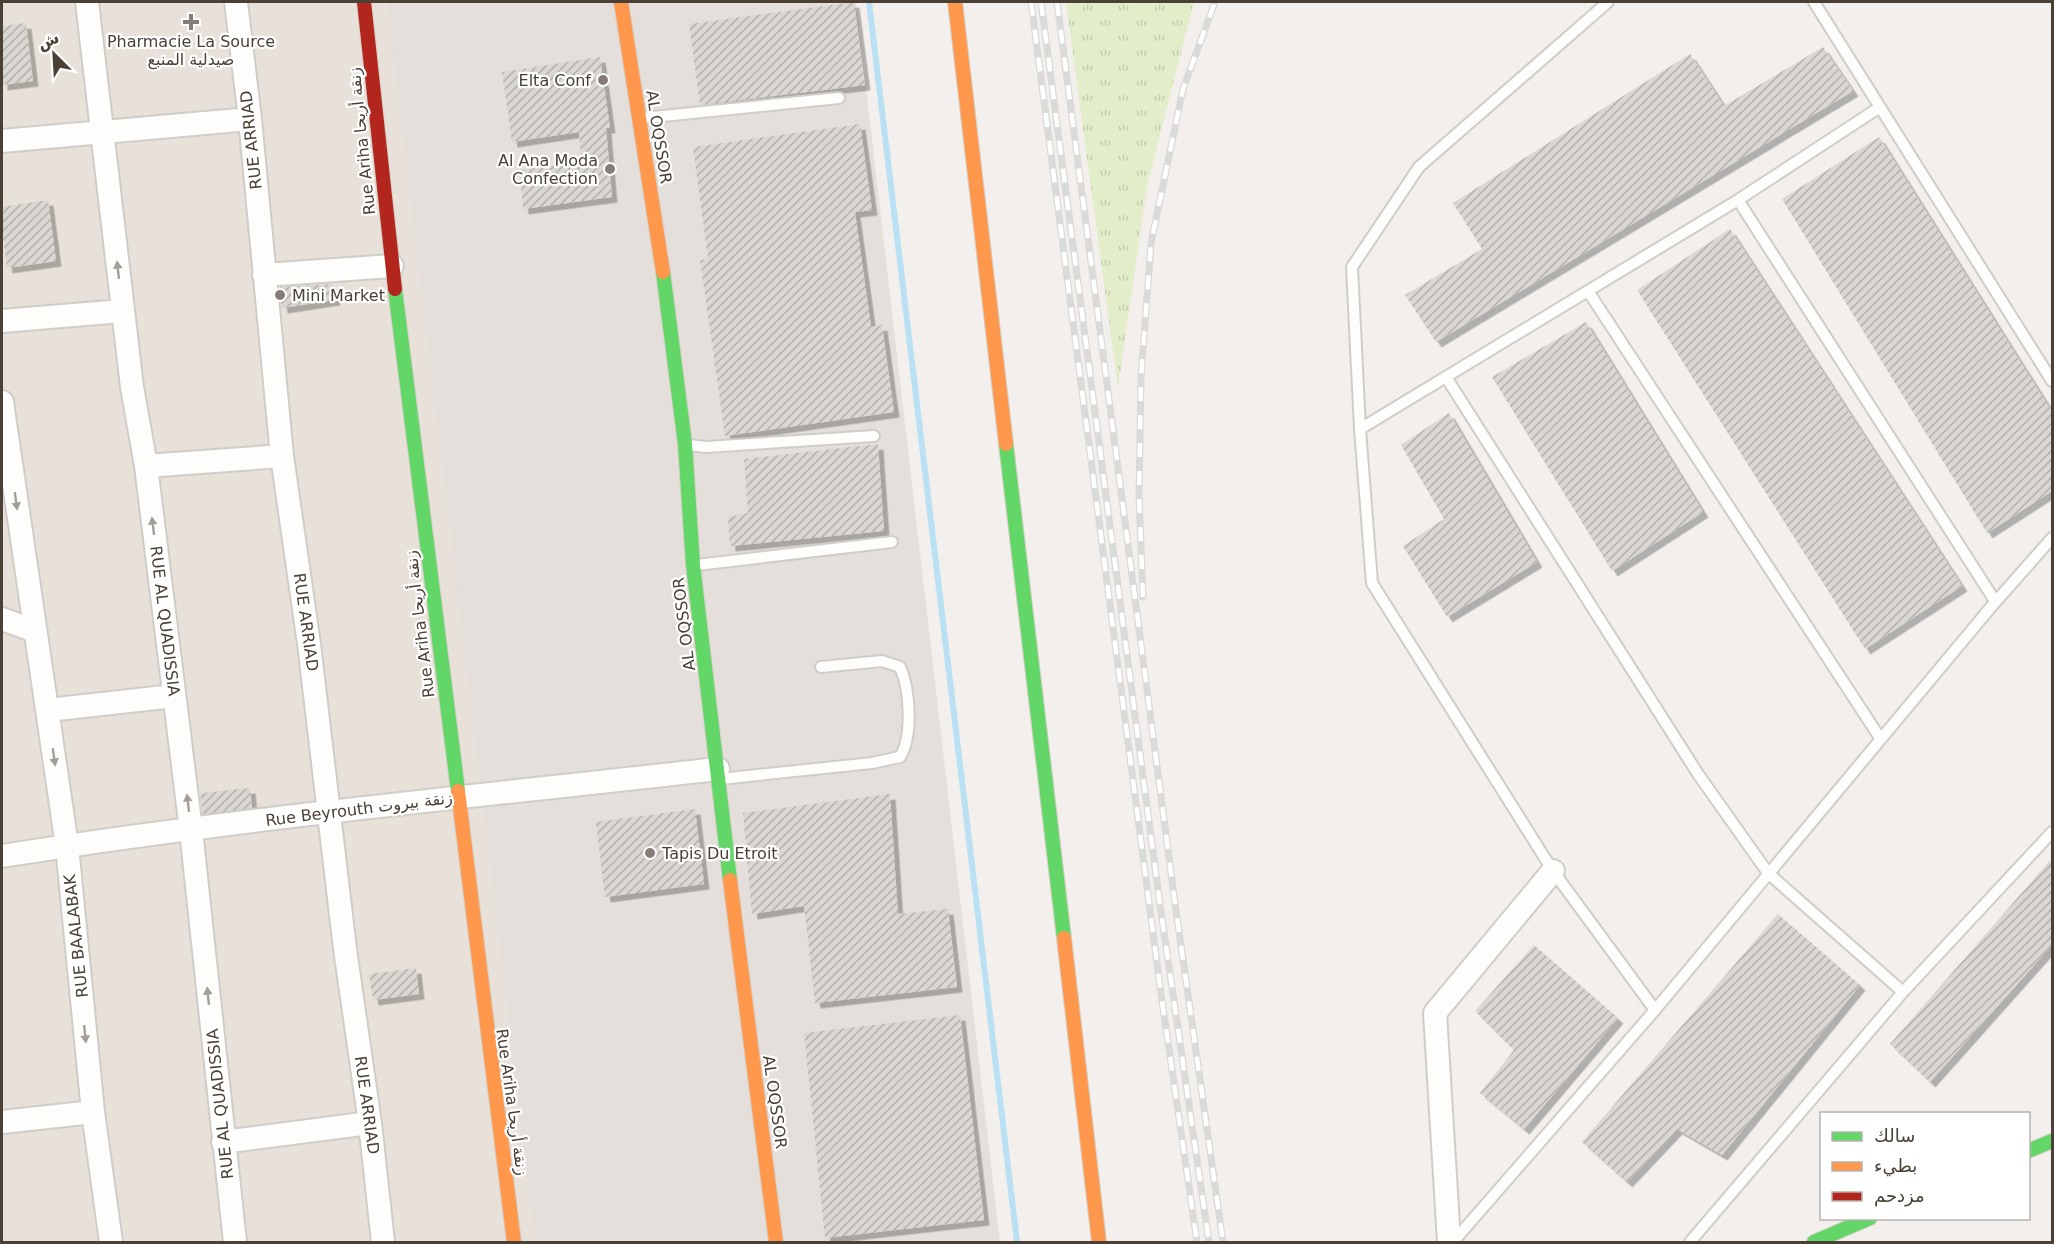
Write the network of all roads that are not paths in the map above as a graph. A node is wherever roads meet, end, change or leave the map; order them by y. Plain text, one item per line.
1 (87, 2) edge
2 (236, 2) edge
3 (364, 2) edge
4 (621, 2) edge
5 (955, 2) edge
6 (1608, 2) edge
7 (1814, 2) edge
8 (839, 98) dead end
9 (1880, 107) junction
10 (250, 119) junction
11 (639, 119) junction
12 (102, 132) junction
13 (2, 141) edge
14 (1738, 200) junction
15 (392, 266) junction
16 (264, 275) junction
17 (1588, 291) junction
18 (122, 311) junction
19 (2, 321) edge
20 (1446, 377) junction
21 (2052, 381) edge
22 (2, 404) edge
23 (1360, 429) junction
24 (874, 436) dead end
25 (685, 444) junction
26 (282, 456) junction
27 (146, 466) junction
28 (2052, 538) edge
29 (892, 542) dead end
30 (693, 566) junction
31 (1995, 602) junction
32 (2, 619) edge
33 (35, 631) junction
34 (821, 667) dead end
35 (174, 696) junction
36 (48, 710) junction
37 (1880, 738) junction
38 (718, 774) junction
39 (458, 797) junction
40 (328, 812) junction
41 (191, 830) junction
42 (2052, 832) edge
43 (67, 846) junction
44 (2, 856) edge
45 (1553, 871) junction
46 (1768, 873) junction
47 (1903, 992) junction
48 (1655, 1010) junction
49 (93, 1112) junction
50 (2, 1122) edge
51 (370, 1123) junction
52 (2052, 1141) edge
53 (224, 1142) junction
54 (2030, 1150) edge
55 (1865, 1220) edge
56 (111, 1242) edge
57 (235, 1242) edge
58 (384, 1242) edge
59 (514, 1242) edge
60 (776, 1242) edge
61 (1099, 1242) edge
62 (1451, 1242) edge
63 (1690, 1242) edge
64 (1814, 1242) edge

1 - 12 street, RUE AL QUADISSIA
2 - 10 street, RUE ARRIAD
3 - 15 street, Rue Ariha زنقة أريحا
4 - 11 street, AL OQSSOR
5 - 61 street
6 - 23 lane
7 - 9 lane
8 - 11 lane
9 - 14 lane
9 - 21 lane
10 - 12 street
10 - 16 street, RUE ARRIAD
11 - 25 street, AL OQSSOR
12 - 13 street
18 -> 12 street, RUE AL QUADISSIA
14 - 17 lane
14 - 31 lane
15 - 16 street
15 - 39 street, Rue Ariha زنقة أريحا
16 - 26 street, RUE ARRIAD
17 - 20 lane
17 - 37 lane
18 - 19 street
18 - 27 street, RUE AL QUADISSIA
20 - 23 lane
20 - 46 lane
22 -> 33 street, RUE BAALABAK
23 - 45 lane
24 - 25 lane
25 - 30 street, AL OQSSOR
26 - 27 street
26 - 40 street, RUE ARRIAD
35 -> 27 street, RUE AL QUADISSIA
28 - 31 lane
29 - 30 lane
30 - 38 street, AL OQSSOR
31 - 37 lane
32 - 33 street
33 - 36 street, RUE BAALABAK
34 - 38 lane
35 - 36 street
41 -> 35 street, RUE AL QUADISSIA
36 -> 43 street, RUE BAALABAK
37 - 46 lane
38 - 39 street, Rue Beyrouth زنقة بيروت
38 - 60 street, AL OQSSOR
39 - 40 street, Rue Beyrouth زنقة بيروت
39 - 59 street, Rue Ariha زنقة أريحا
40 - 41 street, Rue Beyrouth زنقة بيروت
40 - 51 street, RUE ARRIAD
41 - 43 street, Rue Beyrouth زنقة بيروت
53 -> 41 street, RUE AL QUADISSIA
42 - 47 lane
43 - 44 street, Rue Beyrouth زنقة بيروت
43 -> 49 street, RUE BAALABAK
45 - 48 lane
45 - 62 street
46 - 47 lane
46 - 48 lane
47 - 63 lane
48 - 62 lane
49 - 50 street
49 - 56 street, RUE BAALABAK
51 - 53 street
51 - 58 street, RUE ARRIAD
52 - 54 street
53 - 57 street, RUE AL QUADISSIA
55 - 64 street

